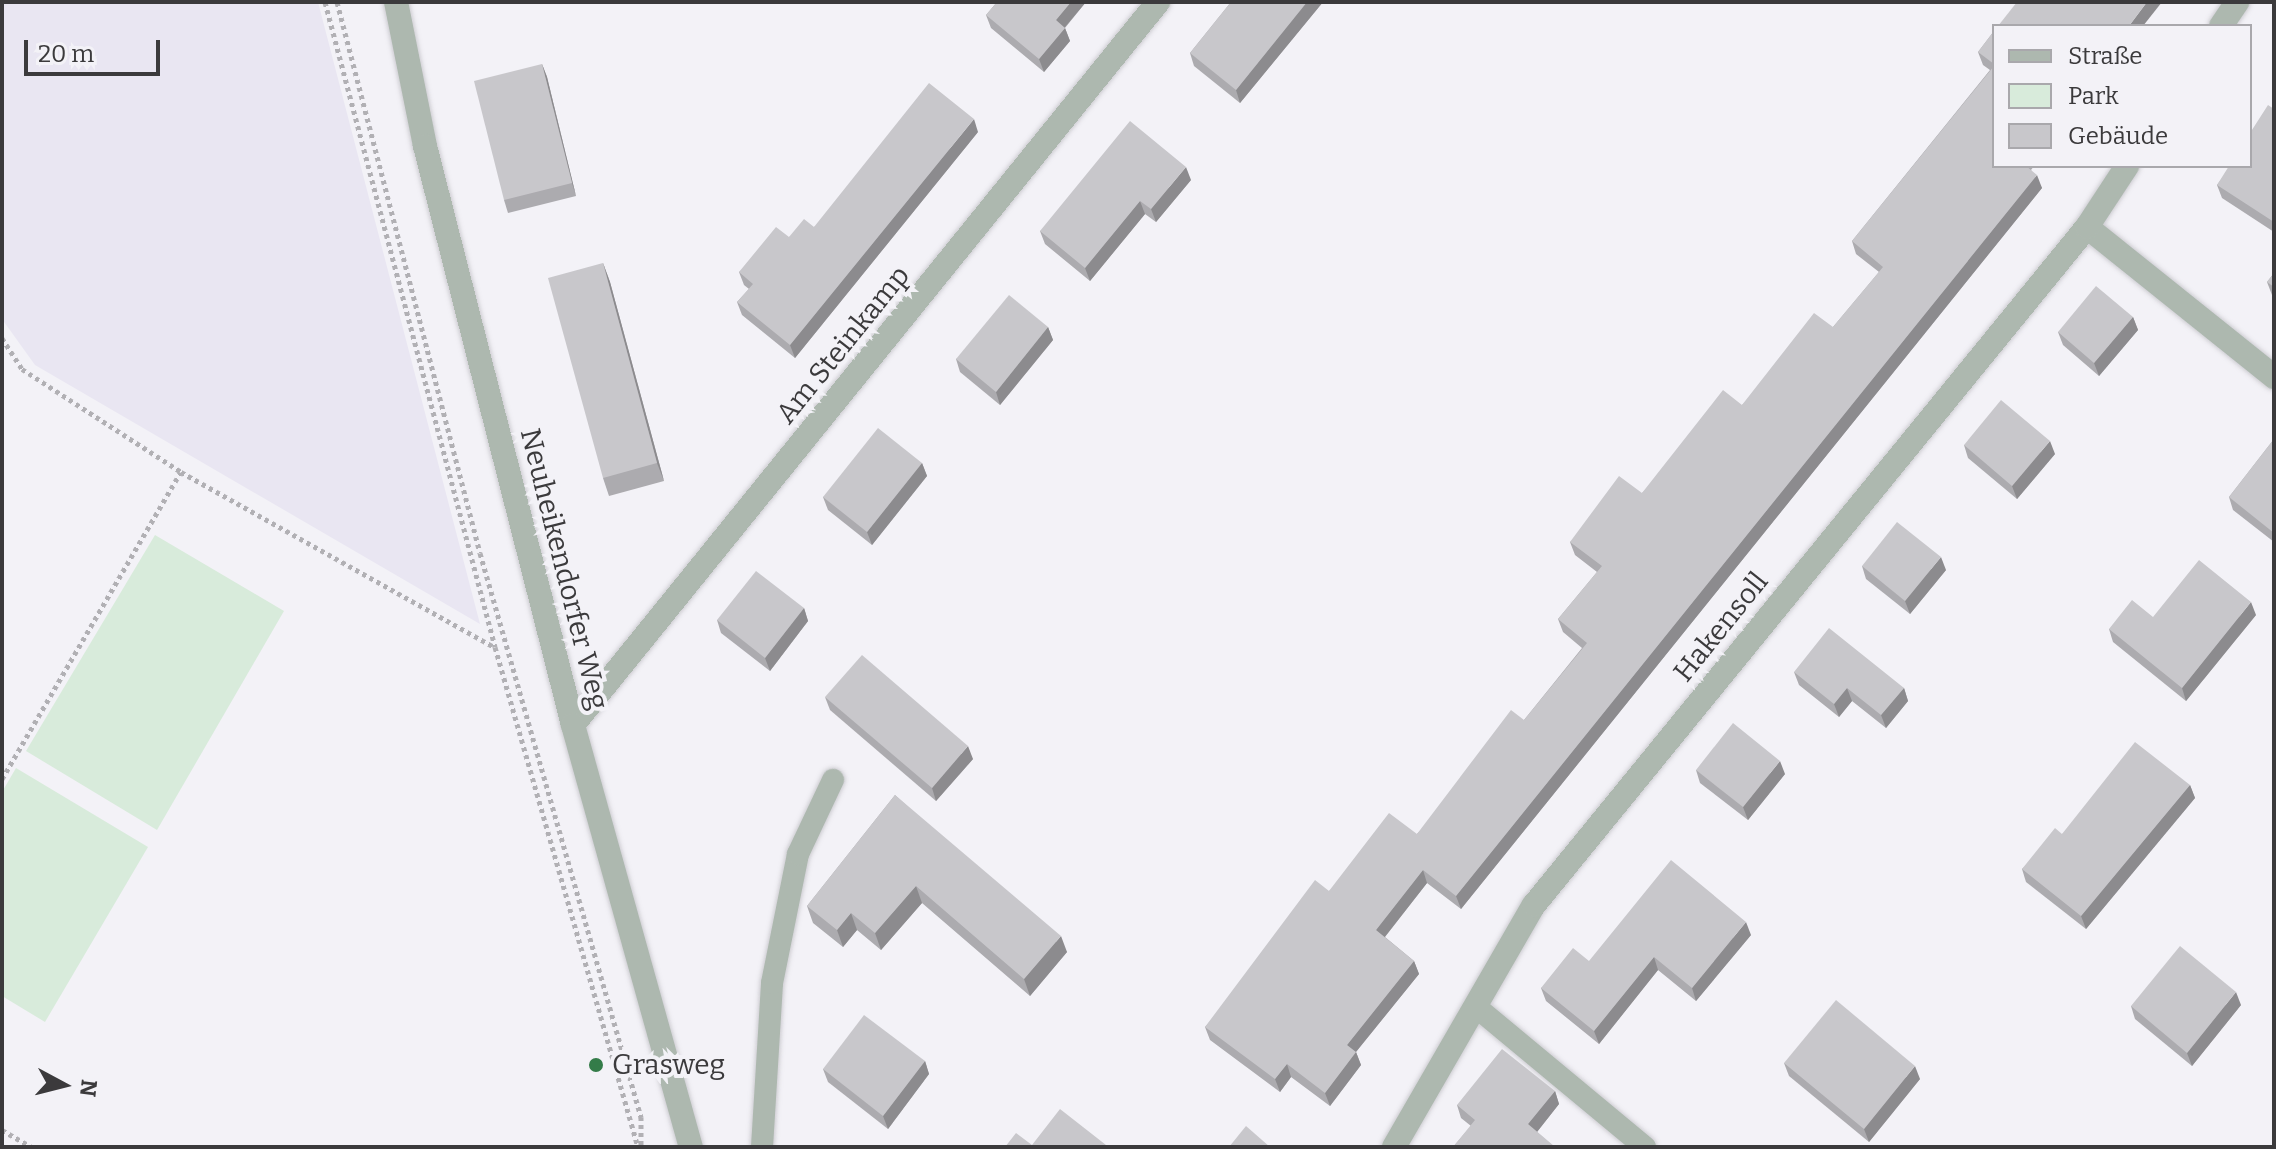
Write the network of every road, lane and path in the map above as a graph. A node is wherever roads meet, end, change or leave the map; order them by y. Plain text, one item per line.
1 (325, 2) edge
2 (337, 2) edge
3 (396, 2) edge
4 (1158, 2) edge
5 (2237, 2) edge
6 (2222, 24) edge
7 (2126, 168) edge
8 (2087, 227) junction
9 (2, 338) edge
10 (2274, 377) edge
11 (181, 472) junction
12 (495, 647) junction
13 (573, 725) junction
14 (2, 779) edge
15 (833, 780) dead end
16 (1475, 1006) junction
17 (2, 1130) edge
18 (32, 1147) edge
19 (640, 1147) edge
20 (691, 1147) edge
21 (762, 1147) edge
22 (1394, 1147) edge
23 (1645, 1147) edge

1 - 12 path
2 - 19 path
3 - 13 street, Neuheikendorfer Weg
4 - 13 street, Am Steinkamp
5 - 6 street
7 - 8 street, Hakensoll
8 - 10 street
8 - 16 street, Hakensoll
9 - 11 path
11 - 12 path
11 - 14 path
12 - 19 path
13 - 20 street, Neuheikendorfer Weg
15 - 21 lane
16 - 22 street, Hakensoll
16 - 23 lane
17 - 18 path

